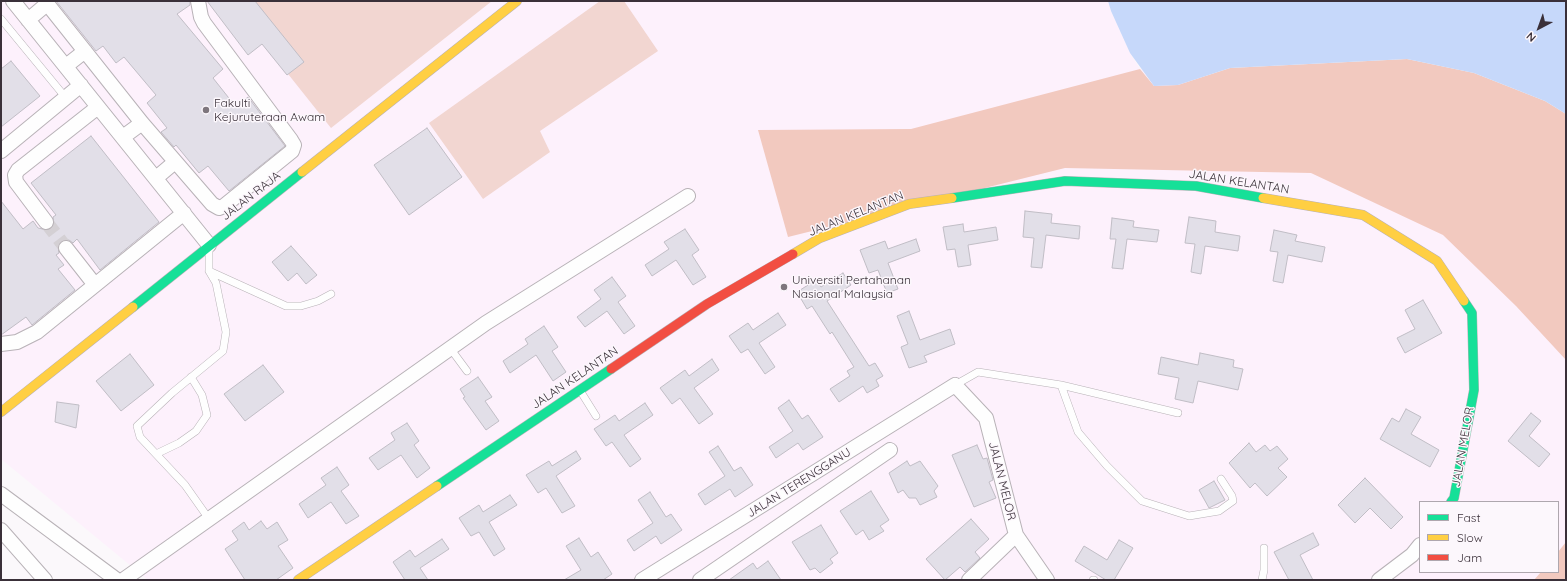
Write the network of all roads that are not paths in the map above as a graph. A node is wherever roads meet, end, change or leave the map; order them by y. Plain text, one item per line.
1 (13, 1) edge
2 (198, 1) edge
3 (517, 1) edge
4 (46, 2) edge
5 (1, 19) edge
6 (28, 20) junction
7 (85, 51) junction
8 (66, 66) junction
9 (81, 85) junction
10 (66, 98) junction
11 (98, 107) junction
12 (142, 123) junction
13 (123, 138) junction
14 (1, 151) edge
15 (175, 162) junction
16 (156, 178) junction
17 (688, 196) dead end
18 (184, 213) junction
19 (46, 222) tunnel mouth
20 (209, 245) junction
21 (66, 248) tunnel mouth
22 (209, 271) junction
23 (95, 285) junction
24 (331, 294) dead end
25 (1, 344) edge
26 (450, 348) junction
27 (467, 371) dead end
28 (192, 377) junction
29 (955, 385) junction
30 (1061, 385) junction
31 (580, 390) junction
32 (1474, 390) joint
33 (1, 412) edge
34 (1178, 413) dead end
35 (596, 416) dead end
36 (890, 450) dead end
37 (156, 454) junction
38 (1221, 479) dead end
39 (1, 494) edge
40 (1452, 501) edge
41 (209, 519) junction
42 (1, 530) edge
43 (1016, 535) junction
44 (1419, 546) edge
45 (1264, 548) dead end
46 (45, 580) edge
47 (117, 580) edge
48 (123, 580) edge
49 (298, 580) edge
50 (642, 580) edge
51 (700, 580) edge
52 (969, 580) edge
53 (1047, 580) edge
54 (1262, 580) edge
55 (1379, 580) edge

1 - 6 street
2 - 15 street
3 - 20 street, JALAN RAJA
4 - 6 street
4 - 7 street
5 - 10 lane
6 - 8 street
7 - 8 street
7 - 12 street
8 - 9 street
9 - 10 street
9 - 11 street
10 - 14 street
11 - 13 street
11 - 19 street
12 - 13 street
12 - 15 street
13 - 16 street
15 - 16 street
16 - 18 street
17 - 26 street
18 - 20 street
18 - 23 street
20 - 22 lane
20 - 33 street, JALAN RAJA
21 - 23 street
22 - 24 lane
22 - 28 lane
23 - 25 street
26 - 27 lane
26 - 41 street
28 - 37 lane
28 - 37 lane
29 - 30 lane
29 - 43 street, JALAN MELOR
29 - 50 street, JALAN TERENGGANU
30 - 34 lane
30 - 38 lane
31 - 32 street, JALAN KELANTAN
31 - 35 lane
31 - 49 street, JALAN KELANTAN
32 - 40 street, JALAN MELOR
36 - 51 street
37 - 41 lane
39 - 47 street
41 - 48 street
42 - 46 street
43 - 52 street
43 - 53 street, JALAN MELOR
44 - 55 street
45 - 54 lane

